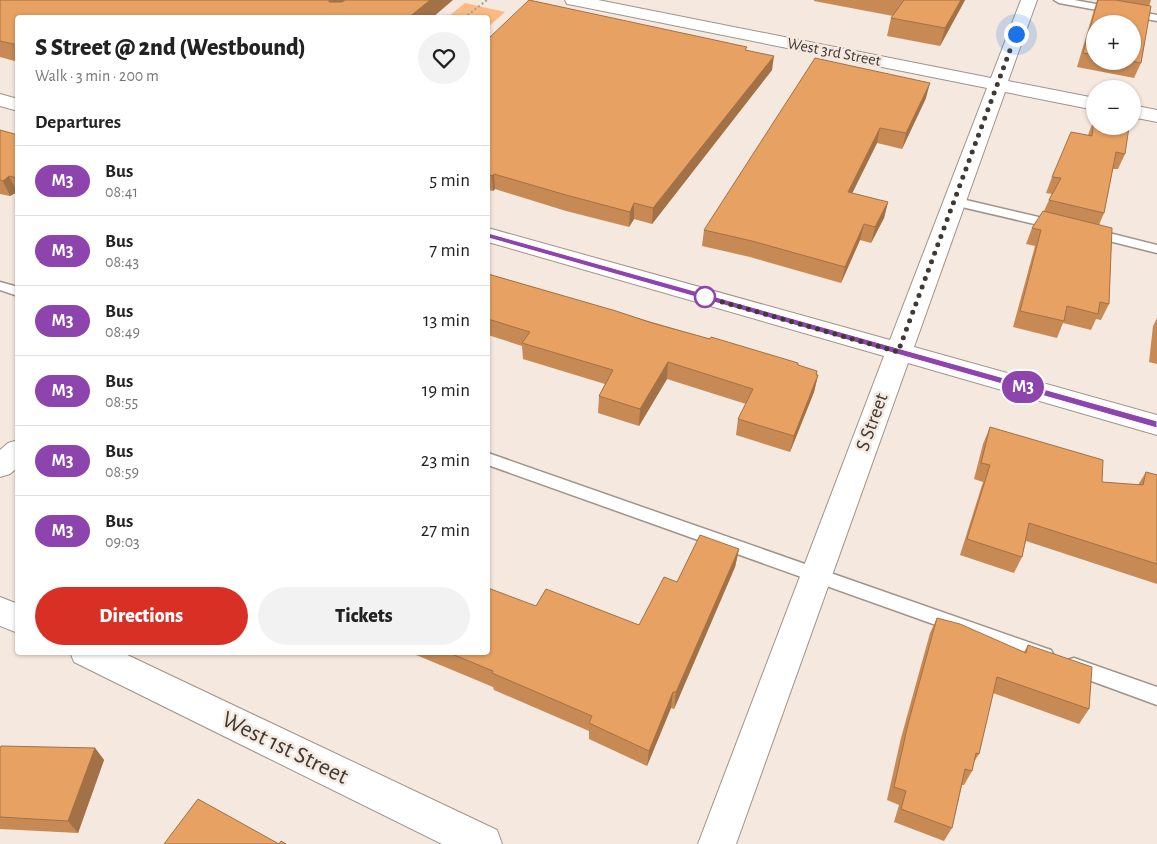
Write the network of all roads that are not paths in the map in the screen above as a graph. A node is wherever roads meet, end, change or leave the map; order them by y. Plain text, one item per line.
1 (574, 0) edge
2 (1029, 0) edge
3 (1059, 0) edge
4 (1157, 18) edge
5 (996, 84) junction
6 (0, 100) edge
7 (1086, 102) edge
8 (15, 104) edge
9 (1141, 113) edge
10 (1157, 116) edge
11 (953, 201) junction
12 (490, 236) edge
13 (1157, 248) edge
14 (0, 286) edge
15 (15, 291) edge
16 (898, 352) junction
17 (1157, 425) edge
18 (15, 453) edge
19 (490, 460) edge
20 (0, 466) edge
21 (816, 575) junction
22 (0, 611) edge
23 (15, 618) edge
24 (92, 655) edge
25 (1157, 696) edge
26 (483, 844) edge
27 (717, 844) edge

1 - 5 street, West 3rd Street
2 - 5 street, S Street
3 - 4 lane
5 - 7 street, West 3rd Street
5 - 11 street, S Street
6 - 8 street
9 - 10 street
11 - 13 lane
11 - 16 street, S Street
12 - 16 street
14 - 15 lane
16 - 17 street
16 - 21 street, S Street
18 - 20 street
19 - 21 lane
21 - 25 lane
21 - 27 street, S Street
22 - 23 street
24 - 26 street, West 1st Street

